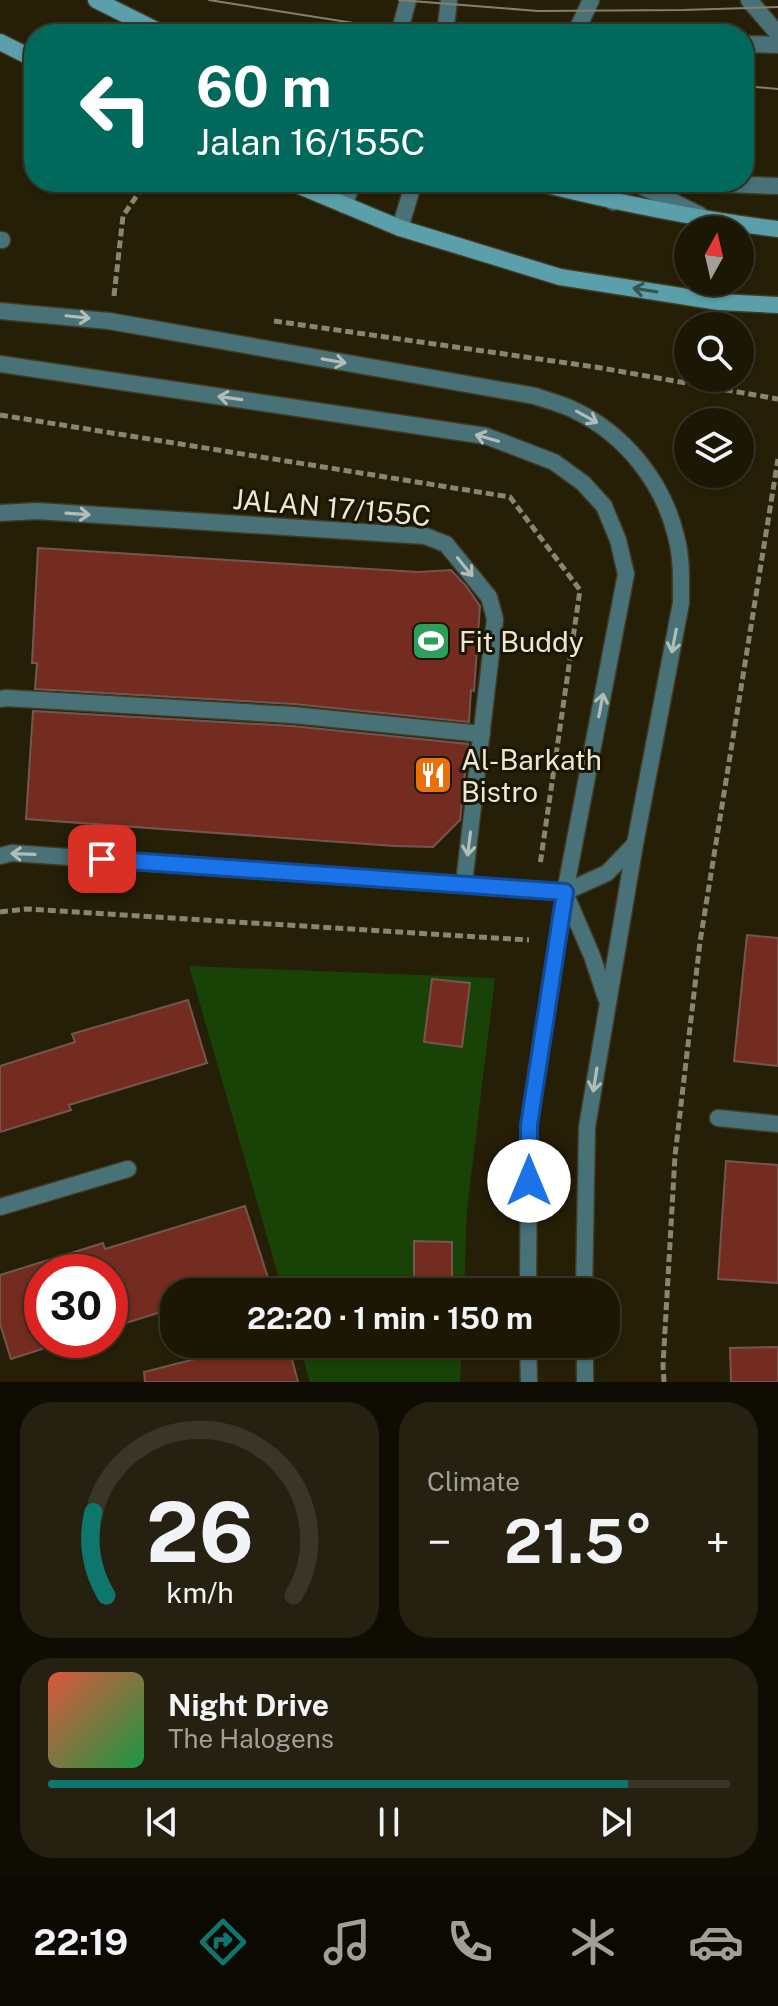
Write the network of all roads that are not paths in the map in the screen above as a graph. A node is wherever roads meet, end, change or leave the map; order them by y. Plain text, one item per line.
1 (96, 0) edge
2 (408, 0) edge
3 (449, 0) edge
4 (591, 0) edge
5 (749, 0) edge
6 (144, 24) edge
7 (402, 24) edge
8 (446, 24) edge
9 (580, 24) edge
10 (778, 34) edge
11 (0, 42) edge
12 (754, 44) edge
13 (778, 45) edge
14 (24, 54) edge
15 (754, 179) edge
16 (754, 184) edge
17 (778, 185) edge
18 (313, 192) edge
19 (349, 192) edge
20 (411, 192) edge
21 (574, 192) edge
22 (602, 192) edge
23 (654, 192) edge
24 (613, 202) junction
25 (344, 205) junction
26 (687, 216) edge
27 (704, 216) edge
28 (754, 226) edge
29 (400, 228) junction
30 (778, 229) edge
31 (778, 305) edge
32 (0, 311) edge
33 (0, 364) edge
34 (0, 513) edge
35 (0, 699) edge
36 (482, 734) junction
37 (635, 844) junction
38 (0, 856) edge
39 (464, 883) junction
40 (565, 892) junction
41 (607, 1003) junction
42 (718, 1118) dead end
43 (778, 1124) edge
44 (128, 1169) dead end
45 (0, 1207) edge
46 (528, 1278) edge
47 (584, 1278) edge
48 (528, 1358) edge
49 (585, 1358) edge
50 (529, 1382) edge
51 (585, 1382) edge

1 - 6 street
2 - 7 street
3 - 8 street
4 - 9 street
5 - 10 street
11 - 14 street
12 - 13 street
15 - 17 street
16 - 17 street
18 - 25 street
19 - 25 street
20 - 29 street
21 - 24 street
22 - 24 street
23 - 27 street
24 - 26 street
25 - 29 street
28 - 30 street
31 -> 29 street
32 -> 37 street
40 -> 33 street
34 -> 36 street, JALAN 17/155C
35 - 36 street
36 -> 39 street, JALAN 17/155C
37 - 40 street
37 - 41 street
39 -> 38 street
39 - 40 street
40 - 41 street
40 - 46 street
41 -> 47 street
42 - 43 street
44 - 45 street
48 - 50 street
49 - 51 street

